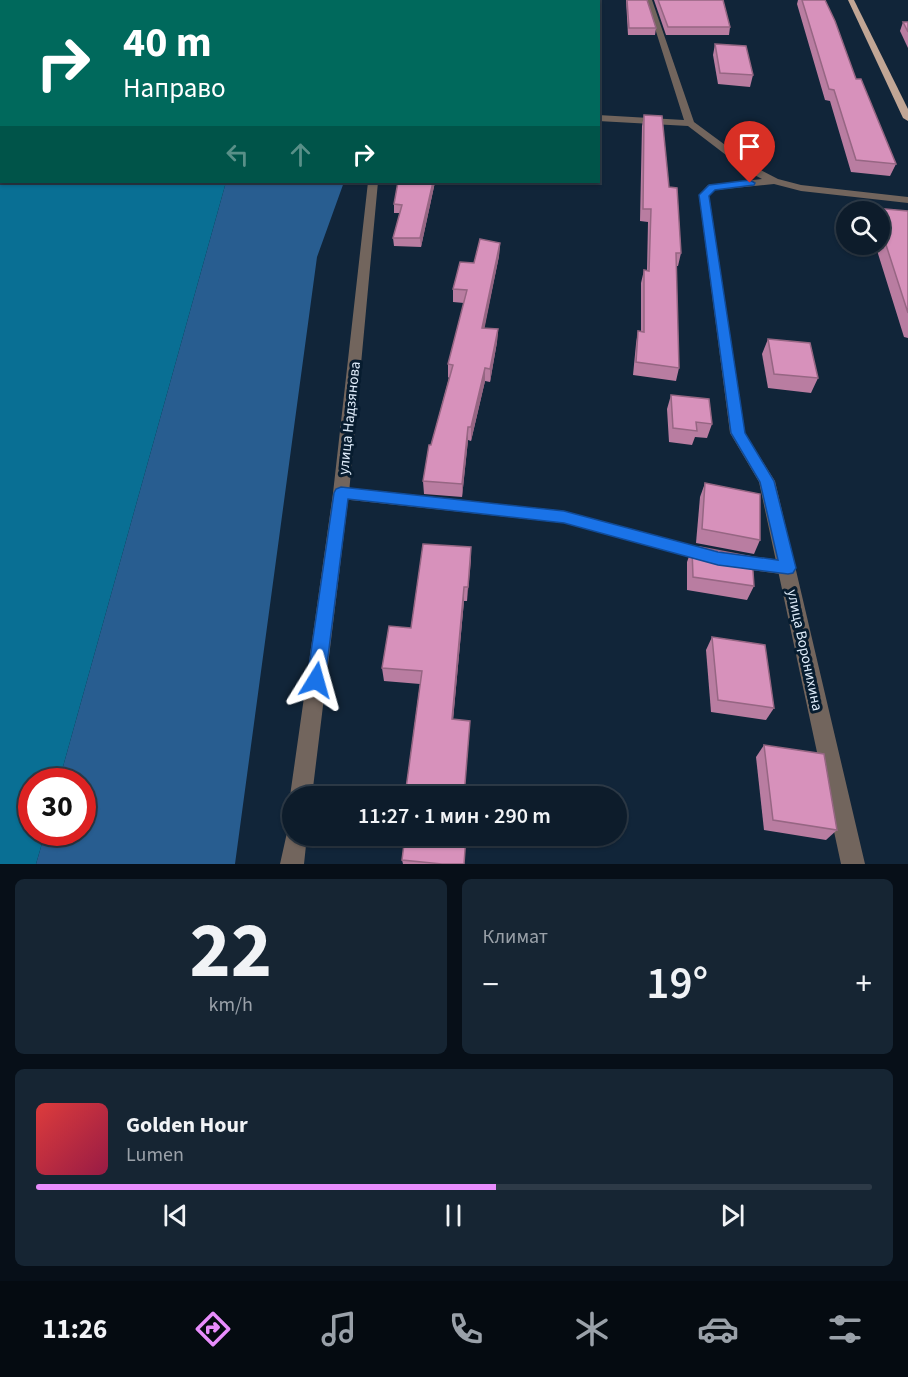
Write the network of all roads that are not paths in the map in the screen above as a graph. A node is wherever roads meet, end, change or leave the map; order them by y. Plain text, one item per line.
1 (649, 0) edge
2 (851, 0) edge
3 (600, 118) edge
4 (908, 118) edge
5 (690, 123) junction
6 (774, 181) junction
7 (373, 183) edge
8 (908, 200) edge
9 (341, 493) junction
10 (788, 568) junction
11 (302, 786) edge
12 (295, 846) edge
13 (292, 864) edge
14 (853, 864) edge

1 - 5 street
2 - 4 main road
3 - 5 street
5 - 6 street
6 - 8 street
6 - 10 street, улица Воронихина
7 - 9 street, улица Надзянова
9 - 10 lane
9 - 11 street, улица Надзянова
10 - 14 street, улица Воронихина
12 - 13 street

